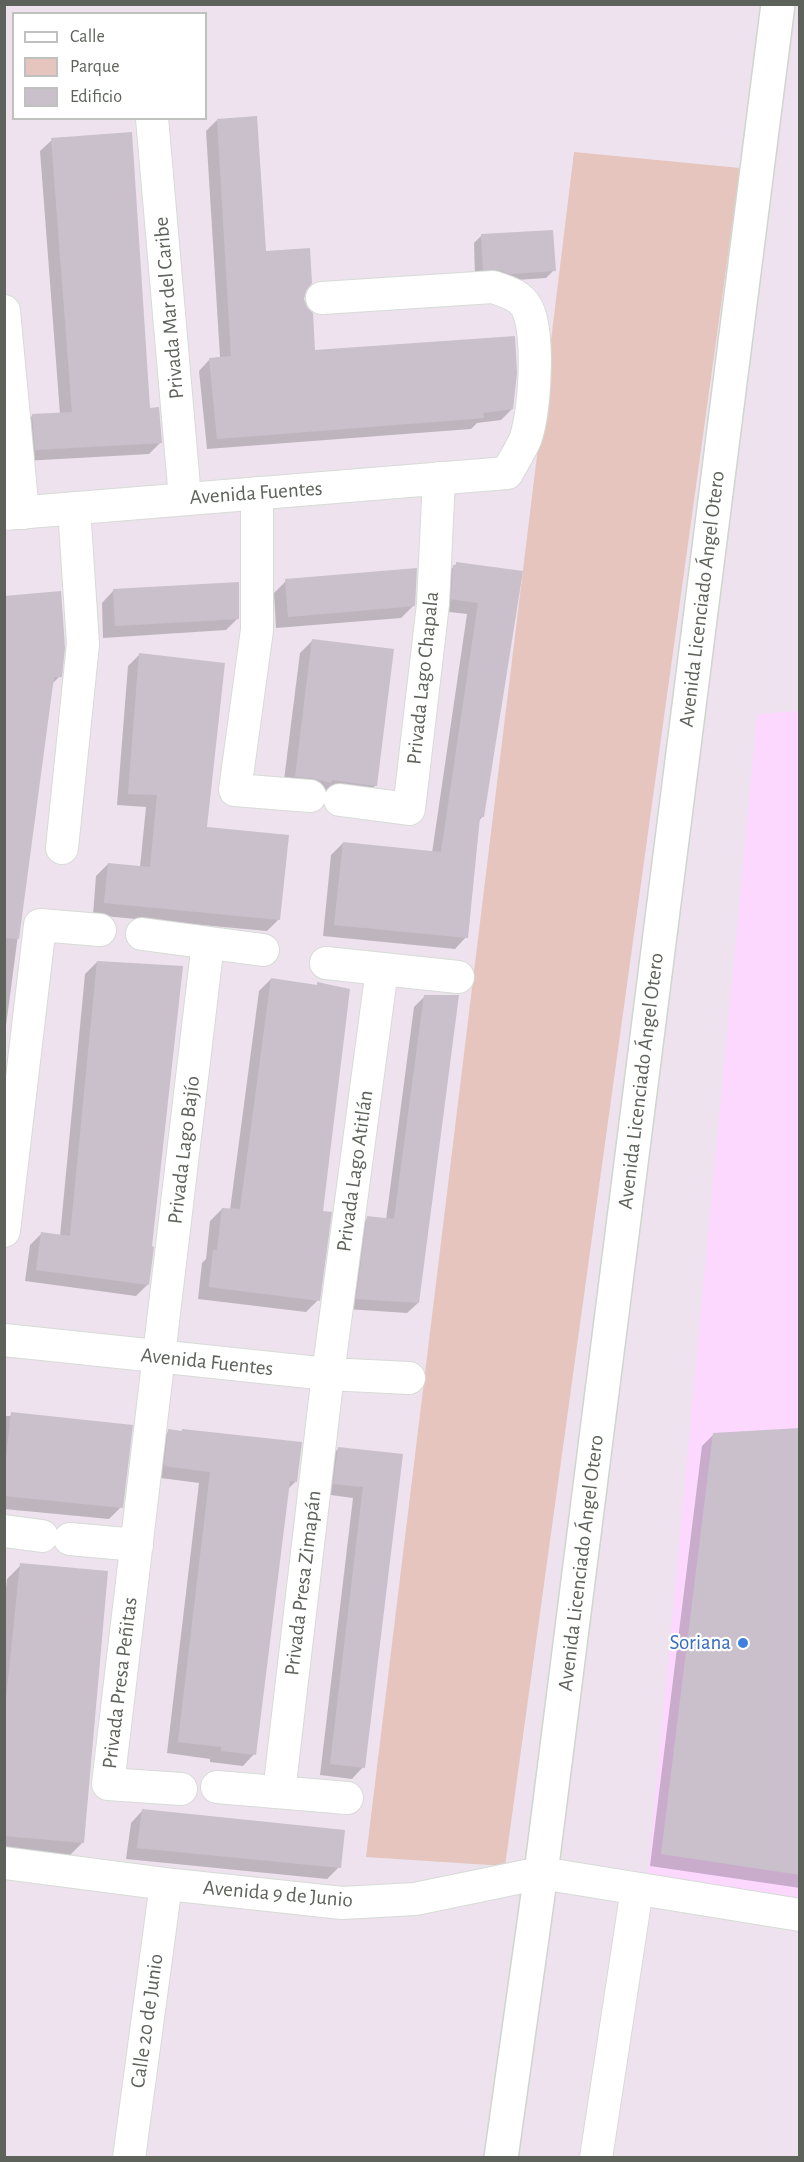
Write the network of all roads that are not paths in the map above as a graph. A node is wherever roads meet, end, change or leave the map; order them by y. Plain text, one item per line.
1 (778, 4) edge
2 (152, 120) edge
3 (322, 298) dead end
4 (4, 311) edge
5 (439, 478) junction
6 (257, 493) junction
7 (185, 498) junction
8 (74, 508) junction
9 (14, 514) edge
10 (62, 848) dead end
11 (100, 930) dead end
12 (142, 934) dead end
13 (208, 943) junction
14 (263, 950) dead end
15 (326, 963) dead end
16 (382, 969) junction
17 (458, 977) dead end
18 (9, 1156) edge
19 (4, 1231) edge
20 (4, 1341) edge
21 (160, 1357) junction
22 (328, 1374) junction
23 (409, 1378) dead end
24 (4, 1531) edge
25 (136, 1545) junction
26 (217, 1787) dead end
27 (181, 1789) dead end
28 (279, 1792) junction
29 (347, 1798) dead end
30 (4, 1863) edge
31 (541, 1873) junction
32 (166, 1884) junction
33 (637, 1889) junction
34 (800, 1915) edge
35 (129, 2157) edge
36 (501, 2157) edge
37 (596, 2157) edge

1 - 31 main road, Avenida Licenciado Ángel Otero
2 - 7 street, Privada Mar del Caribe
3 - 5 street, Avenida Fuentes
4 - 9 street
5 - 6 street, Avenida Fuentes
5 - 6 street, Privada Lago Chapala
6 - 7 street, Avenida Fuentes
7 - 8 street, Avenida Fuentes
8 - 9 street, Avenida Fuentes
8 - 10 street
11 - 18 street
12 - 13 street
13 - 14 street
13 - 21 street, Privada Lago Bajío
15 - 16 street
16 - 17 street
16 - 22 street, Privada Lago Atitlán
18 - 19 street
20 - 21 street, Avenida Fuentes
21 - 22 street, Avenida Fuentes
21 - 25 street, Privada Presa Peñitas
22 - 23 street, Avenida Fuentes
22 - 28 street, Privada Presa Zimapán
24 - 25 street
25 - 27 street, Privada Presa Peñitas
26 - 28 street
28 - 29 street
30 - 32 street, Avenida 9 de Junio
31 - 32 street, Avenida 9 de Junio
31 - 33 street, Avenida 9 de Junio
31 - 36 main road, Avenida Licenciado Ángel Otero
32 - 35 street, Calle 20 de Junio
33 - 34 street, Avenida 9 de Junio
33 - 37 street

